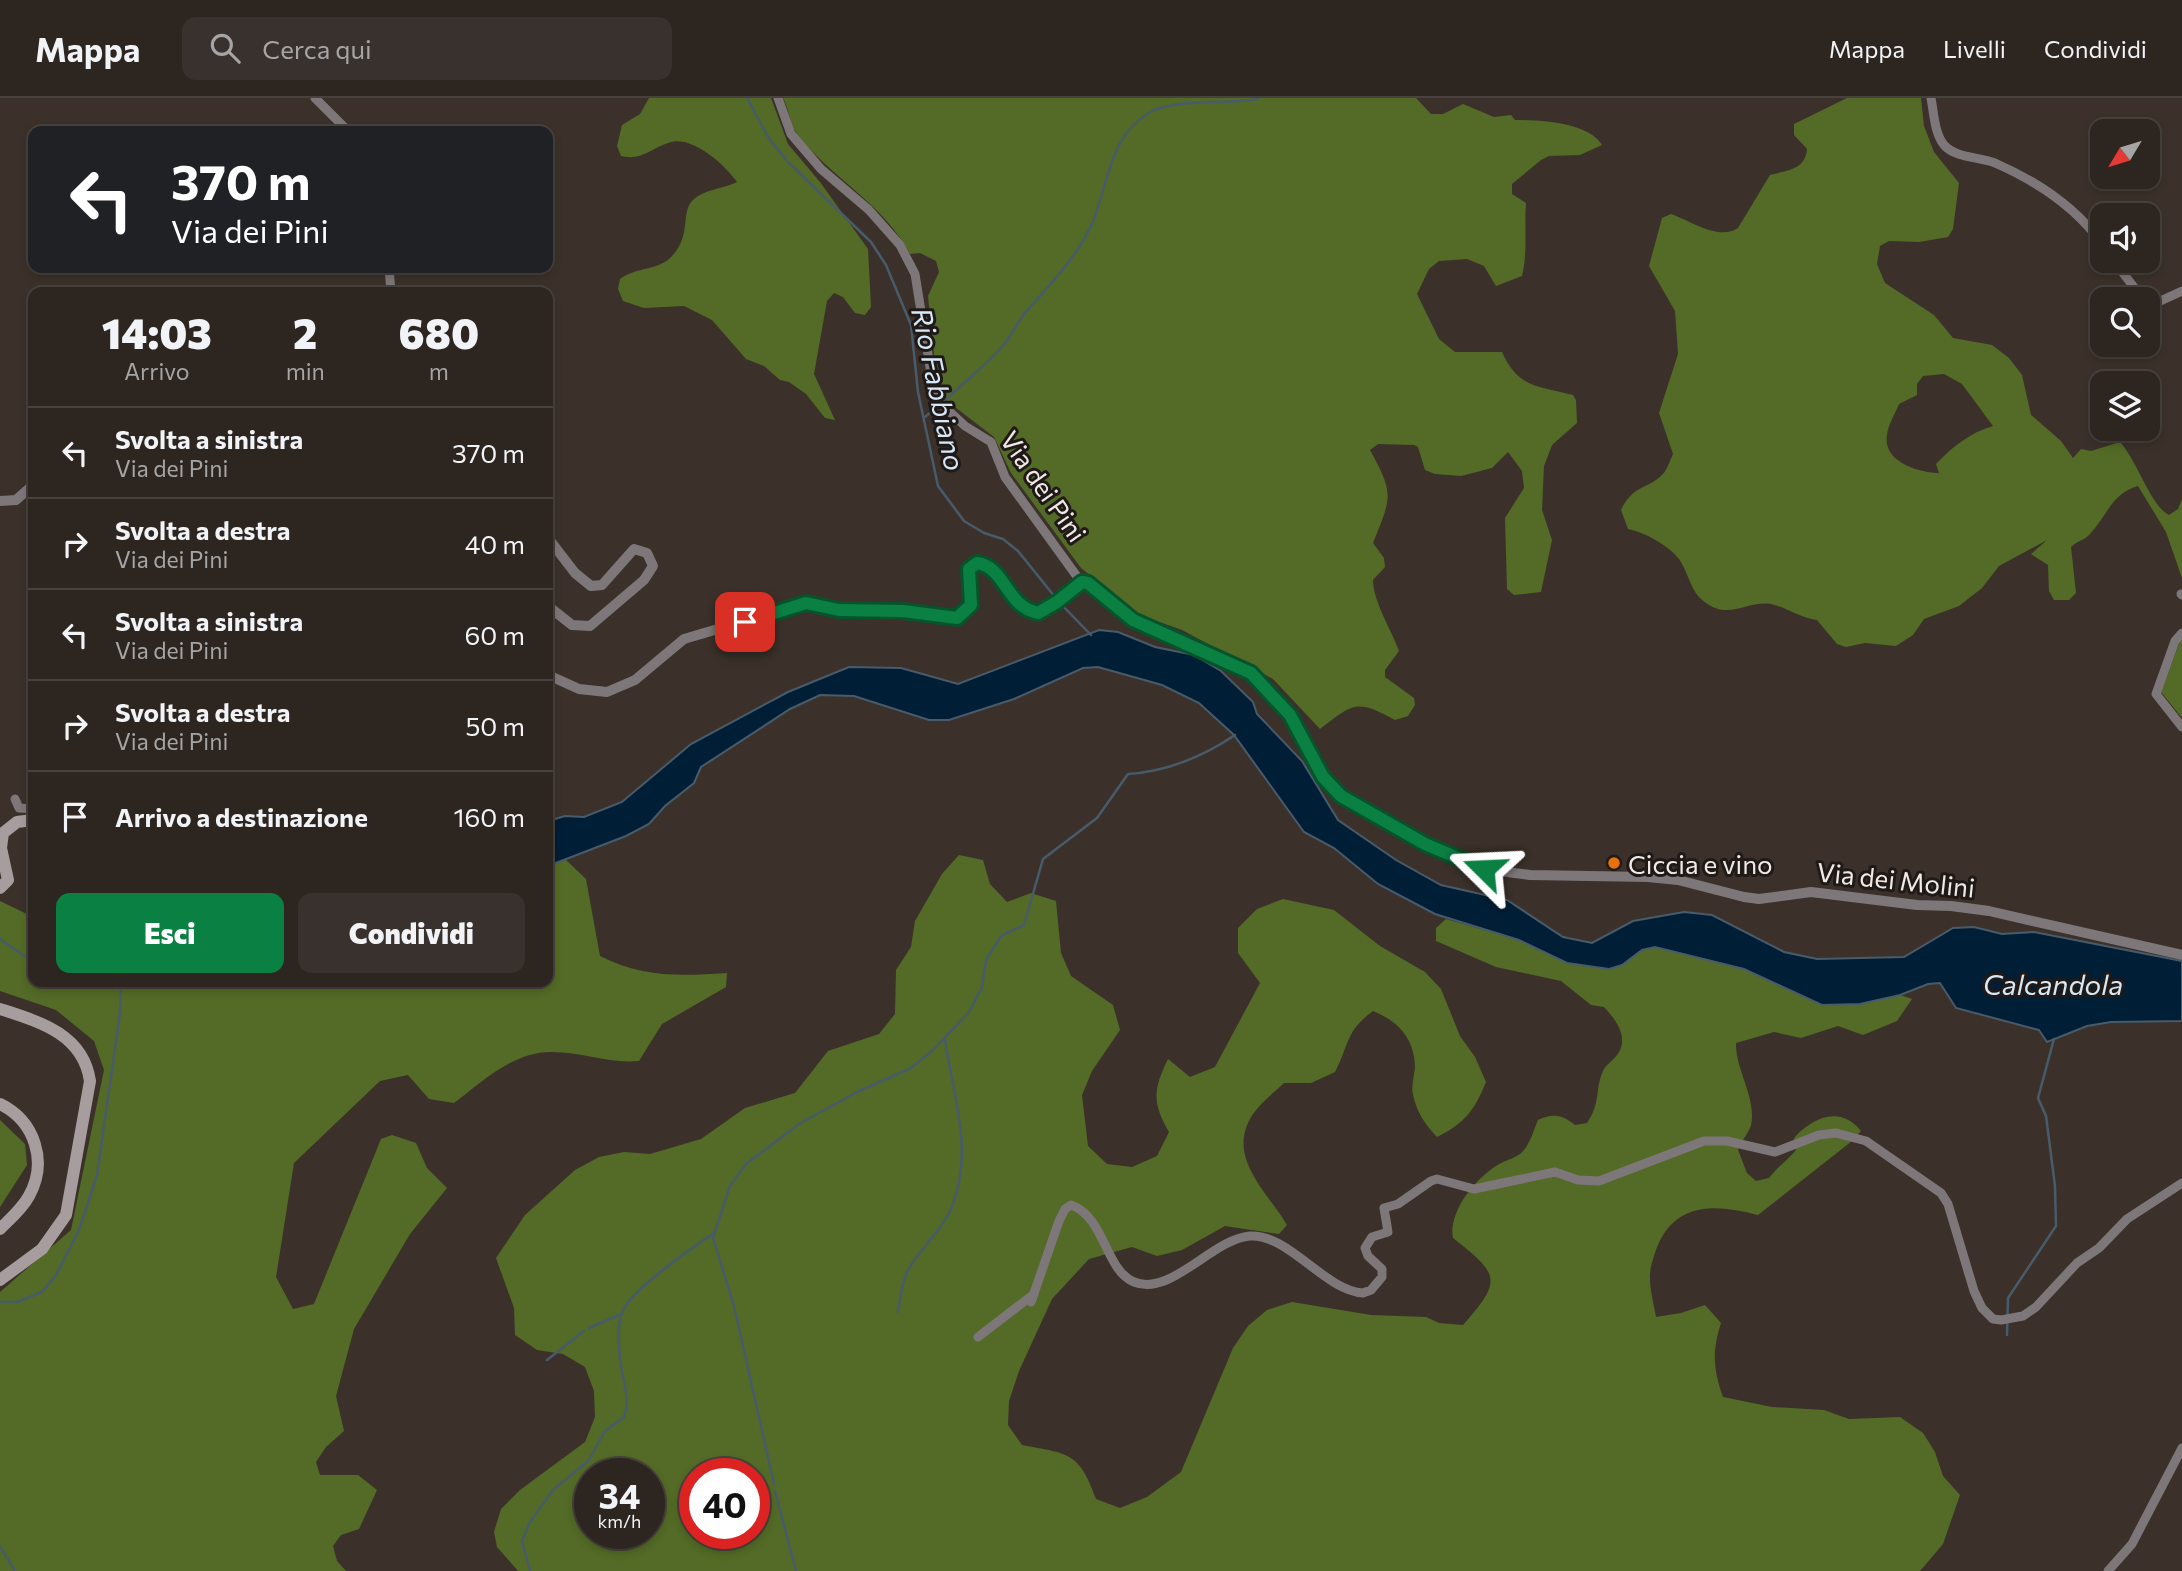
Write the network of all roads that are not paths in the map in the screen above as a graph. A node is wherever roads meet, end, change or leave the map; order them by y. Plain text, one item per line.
1 (315, 98) edge
2 (778, 98) edge
3 (1931, 98) edge
4 (343, 126) edge
5 (2090, 231) edge
6 (2124, 273) edge
7 (2182, 291) edge
8 (28, 489) edge
9 (0, 501) edge
10 (553, 544) edge
11 (1080, 583) junction
12 (553, 610) edge
13 (2182, 633) edge
14 (553, 677) edge
15 (2182, 727) edge
16 (15, 799) dead end
17 (28, 809) edge
18 (28, 821) edge
19 (0, 888) edge
20 (2182, 955) edge
21 (0, 1009) edge
22 (0, 1104) edge
23 (2182, 1183) edge
24 (0, 1229) edge
25 (0, 1280) edge
26 (978, 1337) dead end
27 (2182, 1448) edge
28 (2108, 1571) edge

1 - 4 street
2 - 11 street, Via dei Pini
3 - 5 street
6 - 7 street
8 - 9 street
10 - 12 street
11 - 14 street, Via dei Pini
11 - 20 street, Via dei Molini
13 - 15 street
16 - 17 street
18 - 19 main road
21 - 25 main road
22 - 24 main road
23 - 26 street
27 - 28 street

